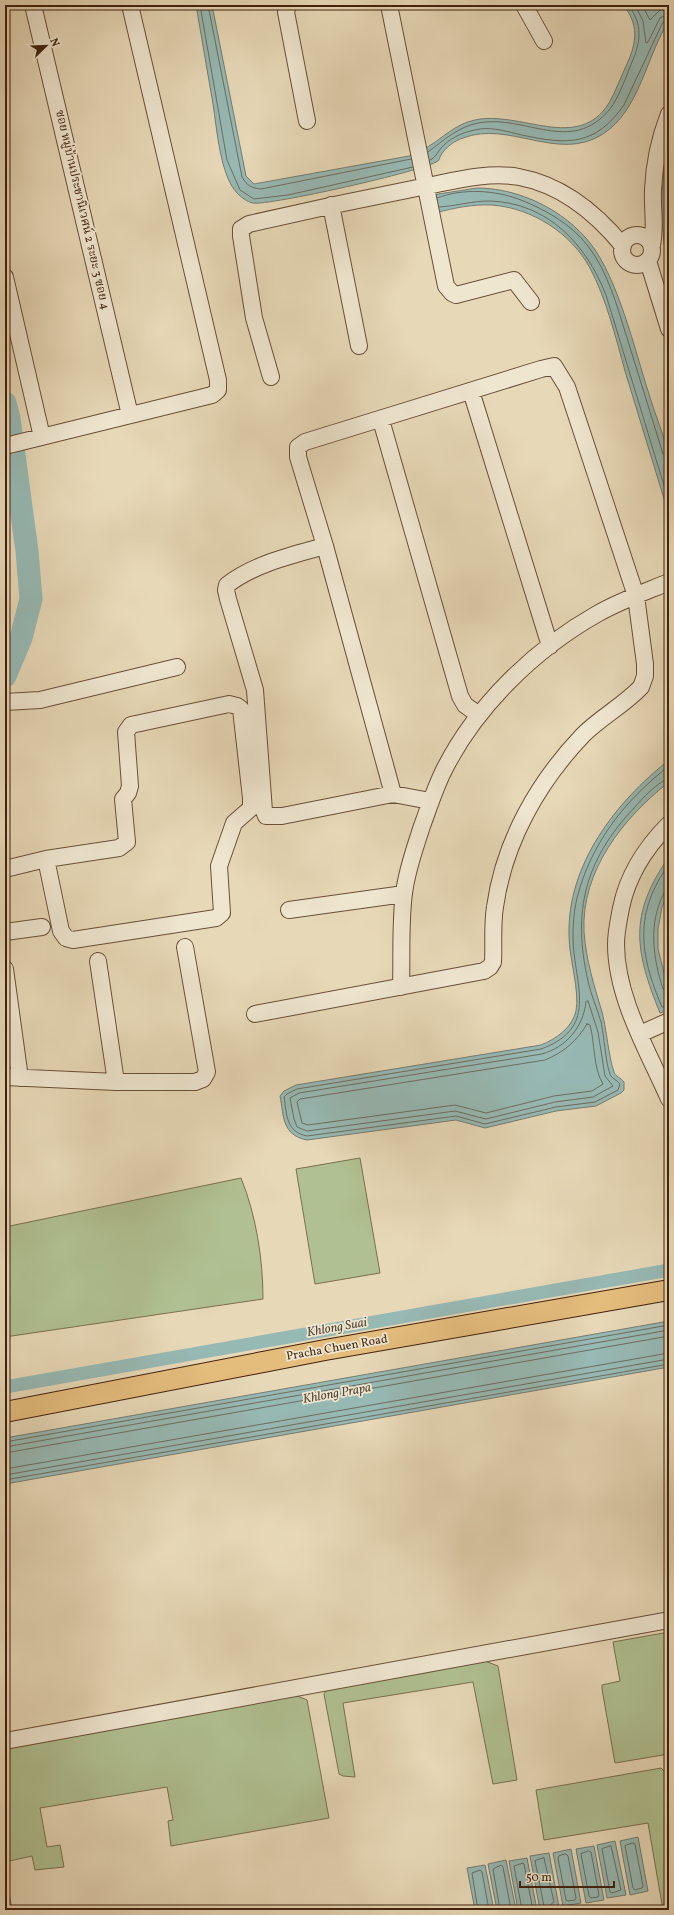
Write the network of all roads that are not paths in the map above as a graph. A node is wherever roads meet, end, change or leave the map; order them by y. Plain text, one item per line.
1 (33, 5) edge
2 (130, 5) edge
3 (288, 5) edge
4 (389, 5) edge
5 (524, 5) edge
6 (544, 41) dead end
7 (669, 114) edge
8 (307, 121) dead end
9 (426, 187) junction
10 (331, 205) junction
11 (652, 244) junction
12 (623, 246) junction
13 (648, 261) junction
14 (5, 277) edge
15 (531, 302) dead end
16 (669, 329) edge
17 (359, 346) dead end
18 (271, 377) dead end
19 (472, 391) junction
20 (130, 415) junction
21 (381, 420) junction
22 (42, 437) junction
23 (5, 446) edge
24 (325, 546) junction
25 (669, 582) edge
26 (636, 596) junction
27 (550, 646) junction
28 (178, 667) dead end
29 (6, 702) edge
30 (479, 715) junction
31 (393, 794) junction
32 (430, 801) junction
33 (669, 824) edge
34 (46, 859) junction
35 (5, 869) edge
36 (404, 894) junction
37 (289, 910) dead end
38 (42, 927) dead end
39 (5, 932) edge
40 (186, 947) dead end
41 (98, 961) dead end
42 (5, 969) edge
43 (402, 987) junction
44 (255, 1014) dead end
45 (669, 1021) edge
46 (640, 1034) junction
47 (12, 1077) edge
48 (116, 1082) junction
49 (669, 1099) edge
50 (669, 1290) edge
51 (5, 1412) edge
52 (669, 1620) edge
53 (5, 1741) edge

1 - 20 street, ซอย หมู่บ้านประชานิเวศน์ 2 ระยะ 3 ซอย 4
2 - 20 street
3 - 8 street
4 - 9 street
5 - 6 street
7 - 11 street
9 - 10 street
9 - 12 street
9 - 15 street
10 - 17 street
10 - 18 street
11 - 12 street
11 - 13 street
12 - 13 street
13 - 16 street
14 - 22 street
19 - 21 street
19 - 26 street
19 - 27 street
20 - 22 street
21 - 24 street
21 - 30 street
22 - 23 street
24 - 31 street
24 - 31 street
25 - 26 street
26 - 27 street
26 - 43 street
27 - 30 street
28 - 29 street
30 - 32 street
31 - 32 street
32 - 36 street
33 - 46 street
34 - 34 street
34 - 35 street
36 - 37 street
36 - 43 street
38 - 39 street
40 - 48 street
41 - 48 street
42 - 47 street
43 - 44 street
45 - 46 street
46 - 49 street
47 - 48 street
50 - 51 main road, Pracha Chuen Road
52 - 53 street

